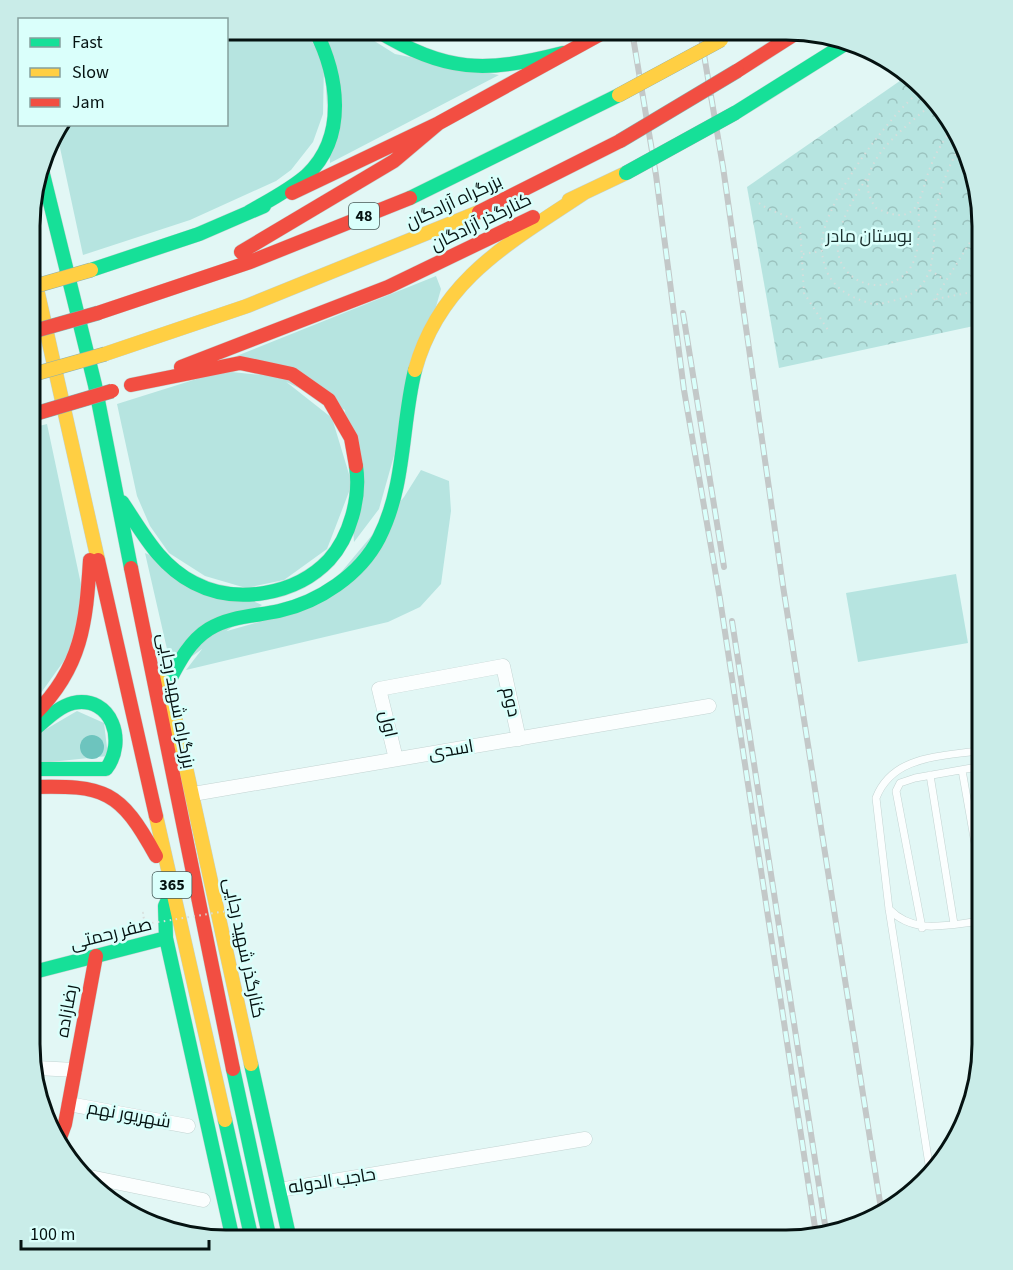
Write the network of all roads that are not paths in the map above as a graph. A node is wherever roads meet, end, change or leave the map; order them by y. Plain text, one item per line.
1 (320, 40) edge
2 (395, 40) edge
3 (588, 40) edge
4 (721, 40) edge
5 (785, 40) edge
6 (838, 48) edge
7 (845, 51) edge
8 (563, 53) junction
9 (806, 69) junction
10 (439, 123) junction
11 (46, 185) edge
12 (584, 193) junction
13 (249, 212) junction
14 (186, 284) junction
15 (40, 285) edge
16 (40, 302) edge
17 (40, 330) edge
18 (40, 372) edge
19 (131, 385) junction
20 (40, 412) edge
21 (115, 491) junction
22 (92, 530) junction
23 (503, 666) joint
24 (152, 669) junction
25 (166, 687) junction
26 (709, 706) dead end
27 (40, 709) edge
28 (40, 725) edge
29 (519, 738) junction
30 (972, 752) edge
31 (396, 759) junction
32 (972, 768) edge
33 (40, 769) edge
34 (962, 770) junction
35 (930, 775) junction
36 (40, 787) edge
37 (193, 794) junction
38 (972, 827) edge
39 (172, 888) junction
40 (890, 909) junction
41 (972, 922) edge
42 (954, 924) junction
43 (922, 928) junction
44 (166, 938) junction
45 (96, 956) junction
46 (40, 970) edge
47 (42, 1068) edge
48 (75, 1070) junction
49 (69, 1104) junction
50 (59, 1122) edge
51 (188, 1126) dead end
52 (585, 1139) dead end
53 (929, 1163) edge
54 (101, 1180) edge
55 (338, 1180) joint
56 (279, 1190) junction
57 (203, 1200) dead end
58 (231, 1229) edge
59 (250, 1229) edge
60 (268, 1229) edge
61 (288, 1229) edge

1 - 13 main road
2 - 8 main road
3 - 8 main road
4 - 14 main road, بزرگراه آزادگان / 48, bridge
5 - 18 main road, بزرگراه آزادگان / 48, bridge
6 - 9 main road, کنارگذر آزادگان
7 - 9 main road
8 - 10 main road
9 - 12 main road, کنارگذر آزادگان, bridge
10 - 13 main road
10 - 14 main road
11 - 21 main road, بزرگراه شهید رجایی / 365
12 - 19 main road, کنارگذر آزادگان
12 - 25 main road
13 - 15 main road, bridge
14 - 17 main road, بزرگراه آزادگان / 48, bridge
16 - 22 main road, 365
19 - 20 main road, کنارگذر آزادگان, bridge
19 - 21 main road
21 - 24 main road, بزرگراه شهید رجایی / 365
22 - 27 main road
22 - 39 main road, 365
23 - 29 street, دوم
23 - 31 street, اول
24 - 25 main road, کنارگذر شهید رجایی
24 - 60 main road, بزرگراه شهید رجایی / 365
25 - 37 main road, کنارگذر شهید رجایی
26 - 29 street, اسدی
28 - 33 main road
29 - 31 street, اسدی
30 - 40 lane
31 - 37 street, اسدی
32 - 34 lane
34 - 35 lane
34 - 38 lane
35 - 42 lane
35 - 43 lane
36 - 39 main road
37 - 56 main road, کنارگذر شهید رجایی
39 - 44 main road
39 - 59 main road, 365
40 - 43 lane
40 - 53 lane
41 - 42 lane
42 - 43 lane
44 - 45 main road, صفر رحمتی
44 - 58 main road
45 - 46 main road, صفر رحمتی
45 - 48 main road, رضازاده
47 - 48 street
48 - 49 main road, رضازاده
49 - 50 main road, رضازاده
49 - 51 street, شهریور نهم
52 - 55 street, حاجب الدوله
54 - 57 street
55 - 56 lane, حاجب الدوله
56 - 61 main road, کنارگذر شهید رجایی

